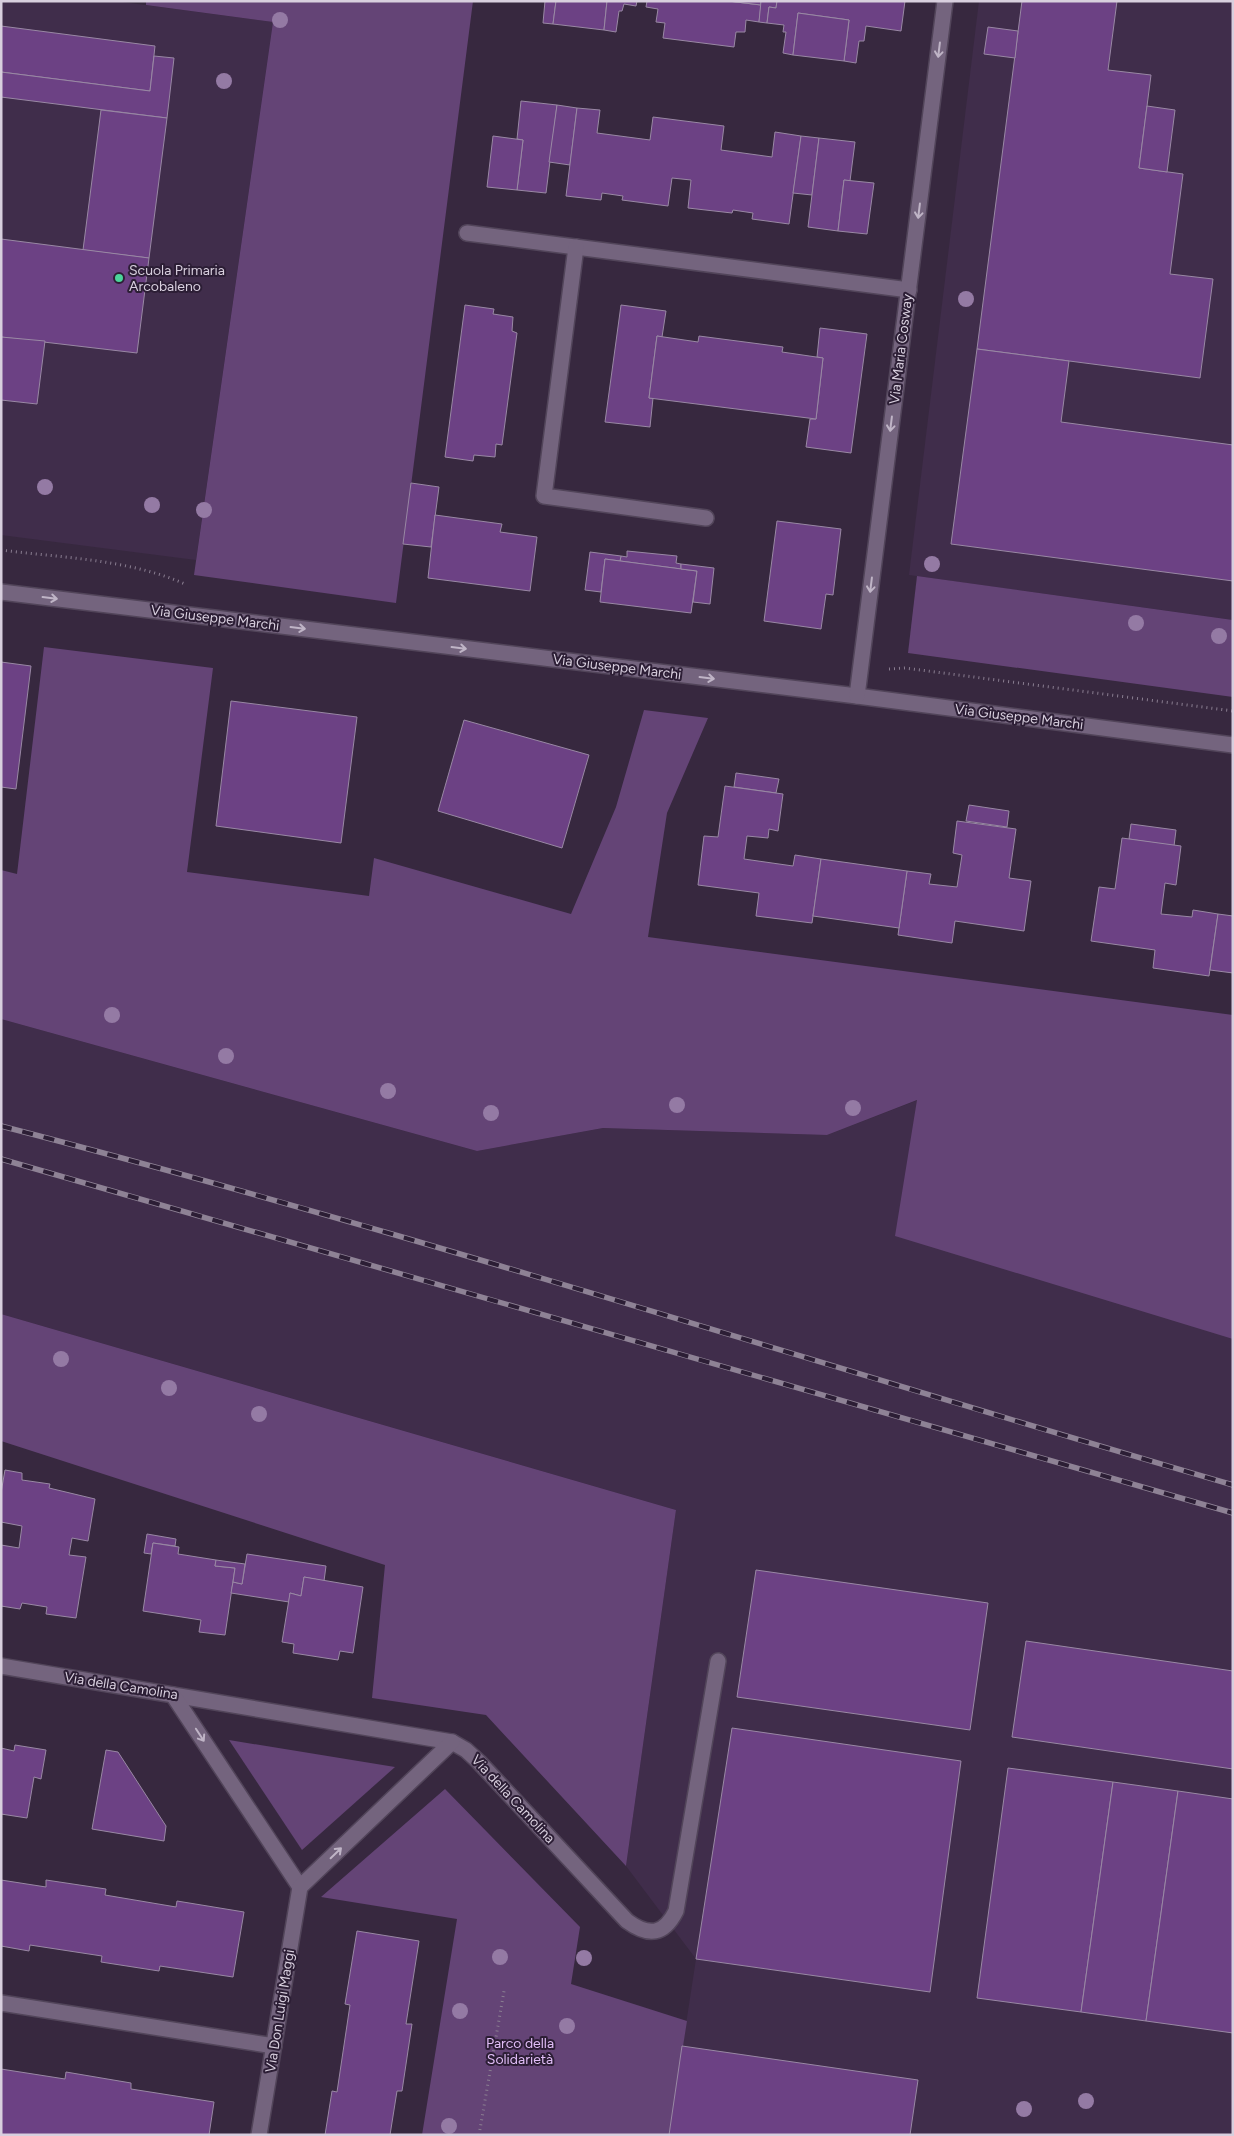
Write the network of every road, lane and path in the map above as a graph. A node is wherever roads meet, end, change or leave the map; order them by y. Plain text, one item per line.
1 (945, 1) edge
2 (467, 233) dead end
3 (576, 247) junction
4 (909, 290) junction
5 (706, 518) dead end
6 (1, 592) edge
7 (857, 696) junction
8 (1233, 745) edge
9 (718, 1661) dead end
10 (1, 1666) edge
11 (173, 1695) junction
12 (452, 1742) junction
13 (300, 1887) junction
14 (504, 1991) dead end
15 (1, 2002) edge
16 (274, 2046) junction
17 (260, 2135) edge
18 (479, 2135) edge

1 -> 4 street, Via Maria Cosway
2 - 3 street
3 - 4 street
3 - 5 street
4 -> 7 street, Via Maria Cosway
6 -> 7 street, Via Giuseppe Marchi
7 - 8 street, Via Giuseppe Marchi
9 - 12 street, Via della Camolina
10 - 11 street, Via della Camolina
11 - 12 street, Via della Camolina
11 -> 13 street
13 -> 12 street
13 - 16 street, Via Don Luigi Maggi
14 - 18 path
15 - 16 street
16 - 17 street, Via Don Luigi Maggi

